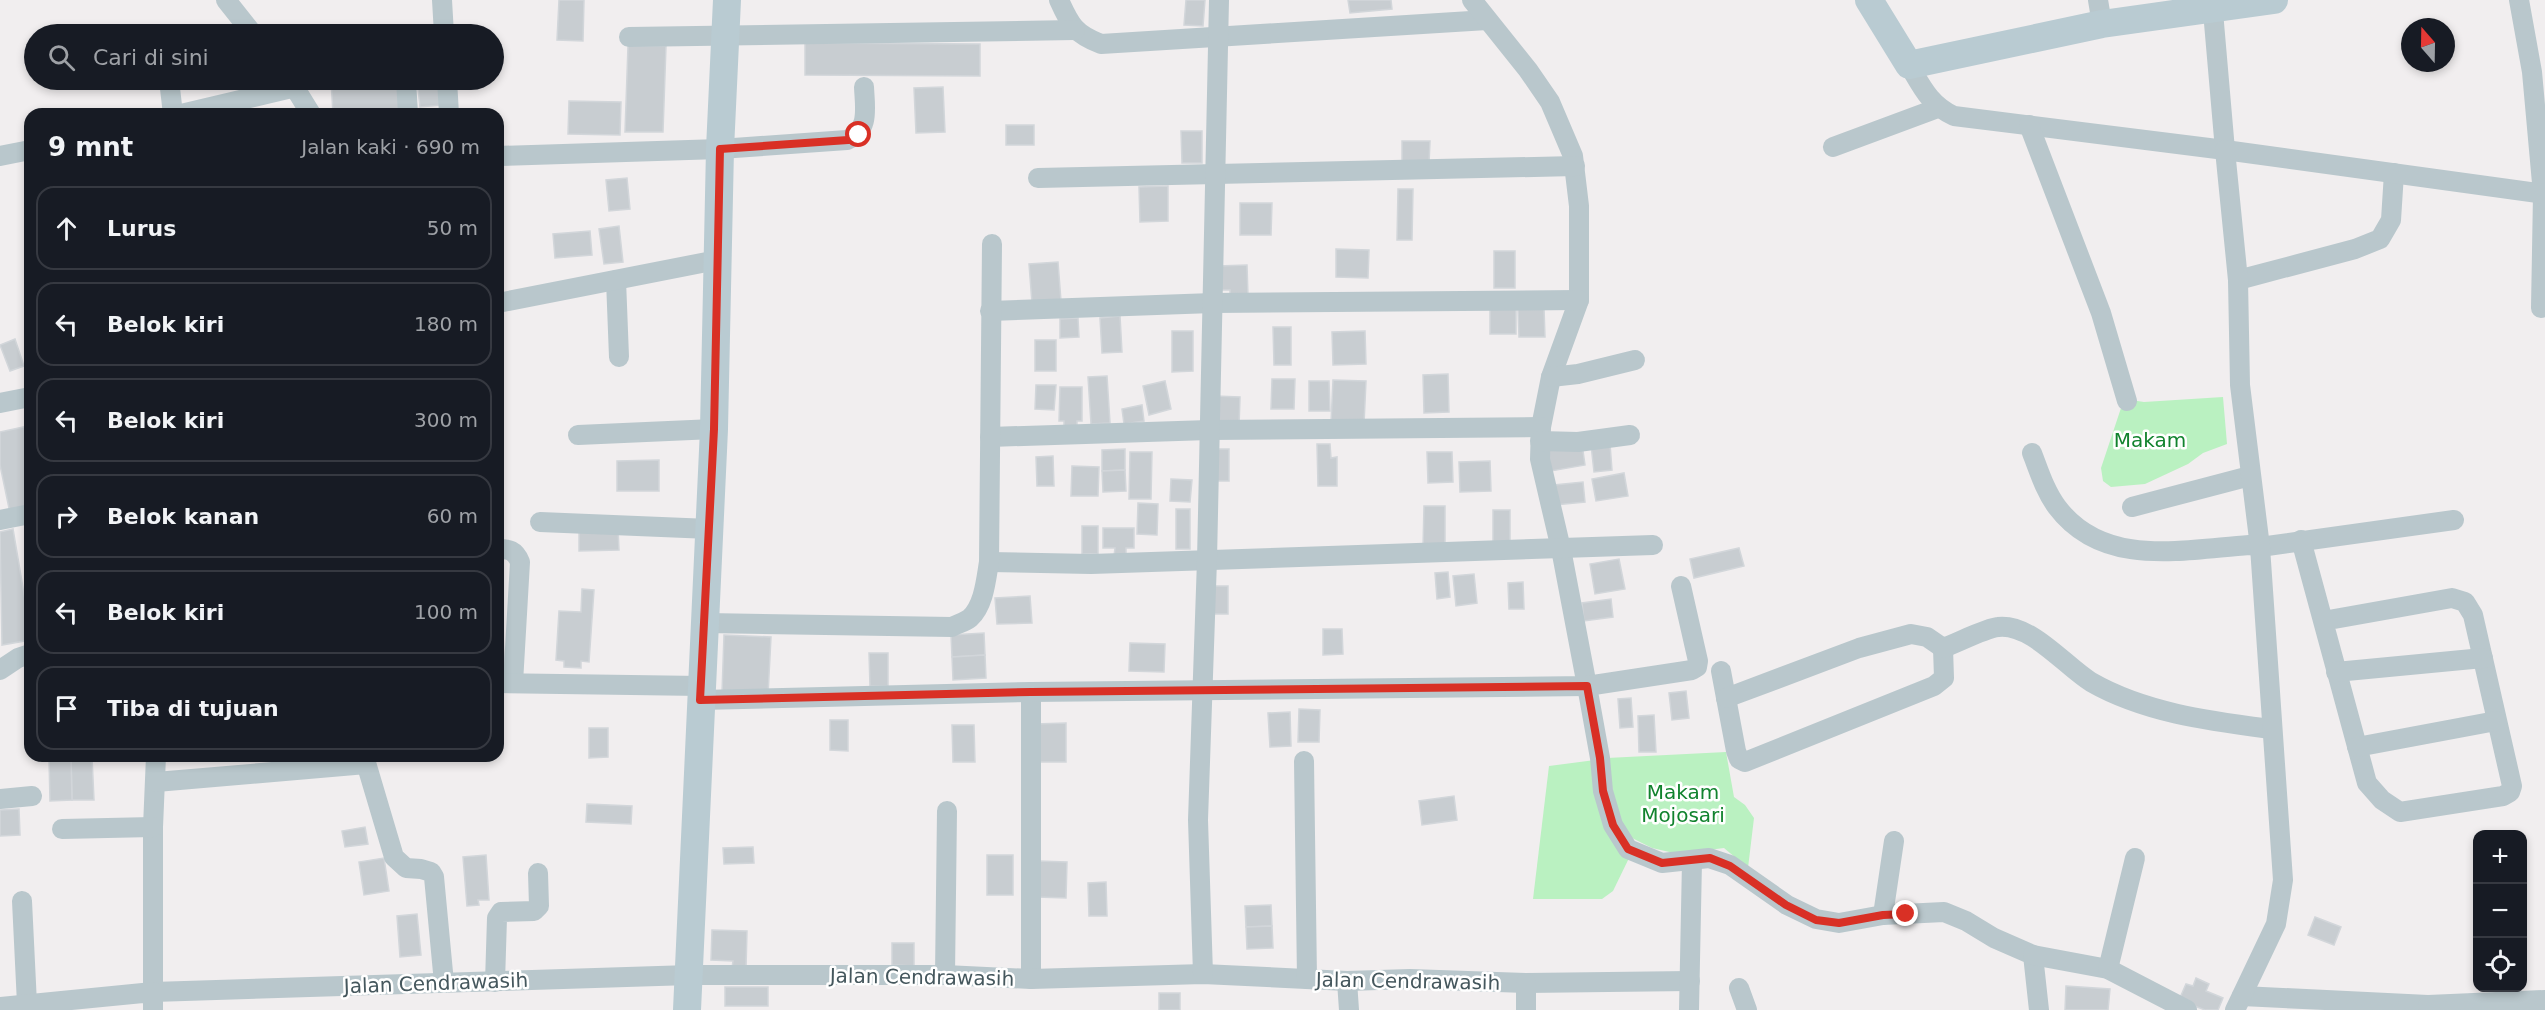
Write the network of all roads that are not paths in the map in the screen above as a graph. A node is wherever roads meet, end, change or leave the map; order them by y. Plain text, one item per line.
1 (226, 0) edge
2 (442, 0) edge
3 (727, 0) edge
4 (1059, 0) edge
5 (1220, 0) edge
6 (1472, 0) edge
7 (1869, 0) edge
8 (2274, 0) edge
9 (2519, 0) edge
10 (2212, 4) edge
11 (2100, 12) edge
12 (1487, 20) junction
13 (245, 24) edge
14 (443, 24) edge
15 (1075, 30) junction
16 (726, 35) junction
17 (1220, 36) junction
18 (628, 37) dead end
19 (1909, 65) junction
20 (2539, 70) edge
21 (864, 87) dead end
22 (170, 90) edge
23 (268, 90) edge
24 (297, 90) edge
25 (407, 90) edge
26 (448, 90) edge
27 (172, 108) edge
28 (203, 108) edge
29 (308, 108) edge
30 (408, 108) edge
31 (449, 108) edge
32 (1938, 108) junction
33 (2029, 124) junction
34 (1833, 147) dead end
35 (720, 149) junction
36 (2225, 150) junction
37 (24, 151) edge
38 (0, 156) edge
39 (504, 156) edge
40 (1575, 166) junction
41 (2394, 173) junction
42 (1214, 174) junction
43 (1038, 178) dead end
44 (2544, 194) edge
45 (992, 244) dead end
46 (717, 260) junction
47 (616, 280) junction
48 (2238, 280) junction
49 (1579, 300) junction
50 (504, 302) edge
51 (1213, 303) junction
52 (2541, 308) dead end
53 (990, 312) junction
54 (619, 357) dead end
55 (1635, 360) dead end
56 (1551, 377) junction
57 (24, 398) edge
58 (2127, 401) dead end
59 (0, 403) edge
60 (714, 429) junction
61 (1209, 430) junction
62 (1540, 434) junction
63 (578, 435) dead end
64 (1630, 435) dead end
65 (990, 437) junction
66 (2032, 453) dead end
67 (2250, 476) junction
68 (2132, 507) dead end
69 (24, 515) edge
70 (0, 520) edge
71 (2454, 520) dead end
72 (540, 522) dead end
73 (710, 529) junction
74 (2301, 540) junction
75 (1653, 545) dead end
76 (2260, 547) junction
77 (504, 549) edge
78 (1562, 549) junction
79 (1207, 560) junction
80 (989, 562) junction
81 (1681, 586) dead end
82 (2323, 621) junction
83 (706, 623) junction
84 (1943, 648) junction
85 (24, 656) edge
86 (2483, 658) junction
87 (0, 670) edge
88 (1721, 671) dead end
89 (2336, 672) junction
90 (506, 683) edge
91 (1587, 686) junction
92 (1031, 692) junction
93 (1201, 692) junction
94 (701, 693) junction
95 (1726, 698) junction
96 (2496, 721) junction
97 (2271, 729) junction
98 (2357, 747) junction
99 (1304, 760) dead end
100 (156, 762) edge
101 (346, 762) edge
102 (366, 762) edge
103 (156, 782) junction
104 (32, 796) dead end
105 (0, 799) edge
106 (947, 811) dead end
107 (153, 827) junction
108 (62, 829) dead end
109 (1894, 841) dead end
110 (2135, 858) dead end
111 (1692, 861) junction
112 (538, 873) dead end
113 (22, 901) dead end
114 (1883, 915) junction
115 (2033, 955) junction
116 (2108, 969) junction
117 (1203, 974) junction
118 (690, 975) junction
119 (945, 975) junction
120 (1032, 979) junction
121 (1308, 979) junction
122 (1347, 981) junction
123 (1690, 981) junction
124 (495, 982) junction
125 (444, 983) junction
126 (1526, 983) junction
127 (1738, 988) dead end
128 (2545, 1000) edge
129 (153, 1001) edge
130 (2239, 1003) edge
131 (27, 1004) junction
132 (0, 1007) edge
133 (2428, 1007) edge
134 (687, 1010) edge
135 (1349, 1010) edge
136 (1526, 1010) edge
137 (1689, 1010) edge
138 (1747, 1010) edge
139 (2039, 1010) edge
140 (2187, 1010) edge

1 - 13 street
2 - 14 street
3 - 16 main road
4 - 15 street
5 - 17 street
6 - 12 street
7 - 19 main road
8 - 10 main road
9 - 20 street
10 - 11 main road
10 - 36 street
11 - 19 main road
12 - 17 street
12 - 40 street
15 - 16 street
15 - 17 street
16 - 18 street
16 - 35 main road
17 - 42 street
19 - 32 street
20 - 44 street
21 - 35 street
22 - 27 street
23 - 28 street
24 - 29 street
25 - 30 street
26 - 31 street
32 - 33 street
32 - 34 street
33 - 36 street
33 - 58 street
35 - 39 street
35 - 46 main road
36 - 41 street
36 - 48 street
37 - 38 street
40 - 42 street
40 - 49 street
41 - 44 street
41 - 48 street
42 - 43 street
42 - 51 street
44 - 52 street
45 - 53 street
46 - 47 street
46 - 60 main road
47 - 50 street
47 - 54 street
48 - 67 street
49 - 51 street
49 - 56 street
51 - 53 street
51 - 61 street
53 - 65 street
55 - 56 street
56 - 62 street
57 - 59 street
60 - 63 street
60 - 73 main road
61 - 62 street
61 - 65 street
61 - 79 street
62 - 64 street
62 - 78 street
65 - 80 street
66 - 76 street
67 - 68 street
67 - 76 street
69 - 70 street
71 - 74 street
72 - 73 street
73 - 83 main road
74 - 76 street
74 - 82 street
75 - 78 street
76 - 97 street
77 - 90 street
78 - 79 street
78 - 91 street
79 - 80 street
79 - 93 street
80 - 83 street
81 - 91 street
82 - 86 street
82 - 89 street
83 - 94 main road
84 - 95 street
84 - 95 street
84 - 97 street
85 - 87 street
86 - 89 street
86 - 96 street
88 - 95 street
89 - 98 street
90 - 94 street
91 - 93 street
91 - 111 street
92 - 93 street
92 - 94 street
92 - 120 street
93 - 117 street
94 - 118 main road
96 - 98 street
96 - 98 street
97 - 130 street
99 - 121 street
100 - 103 street
101 - 103 street
102 - 125 street
103 - 107 street
104 - 105 street
106 - 119 street
107 - 108 street
107 - 129 street
109 - 114 street
110 - 116 street
111 - 114 street
111 - 123 street
112 - 124 street
113 - 131 street
114 - 115 street
115 - 116 street
115 - 139 street
116 - 140 street
117 - 120 street, Jalan Cendrawasih
117 - 121 street, Jalan Cendrawasih
118 - 119 street, Jalan Cendrawasih
118 - 124 street, Jalan Cendrawasih
118 - 134 main road
119 - 120 street, Jalan Cendrawasih
121 - 122 street, Jalan Cendrawasih
122 - 126 street, Jalan Cendrawasih
122 - 135 street
123 - 126 street, Jalan Cendrawasih
123 - 137 street
124 - 125 street, Jalan Cendrawasih
125 - 129 street, Jalan Cendrawasih
126 - 136 street
127 - 138 street
128 - 133 street
129 - 131 street, Jalan Cendrawasih
130 - 133 street
131 - 132 street, Jalan Cendrawasih

